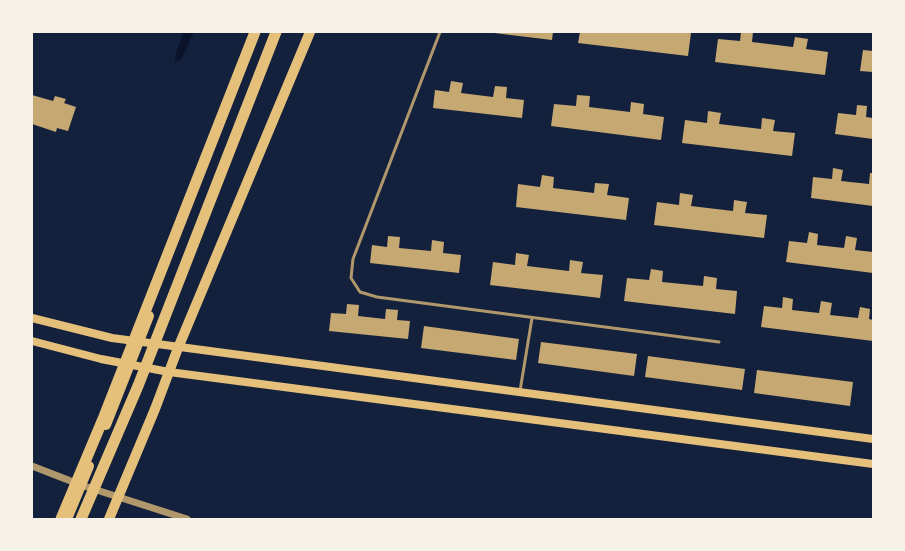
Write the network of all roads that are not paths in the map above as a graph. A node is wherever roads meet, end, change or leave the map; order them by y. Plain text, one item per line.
1 (254, 32) edge
2 (276, 32) edge
3 (310, 32) edge
4 (440, 32) edge
5 (32, 318) edge
6 (532, 318) junction
7 (32, 341) edge
8 (720, 342) dead end
9 (178, 348) junction
10 (169, 372) junction
11 (520, 392) junction
12 (873, 439) edge
13 (873, 464) edge
14 (32, 466) edge
15 (81, 485) junction
16 (118, 497) junction
17 (61, 519) edge
18 (67, 519) edge
19 (81, 519) edge
20 (109, 519) edge
21 (187, 519) edge

1 - 15 main road
1 - 17 highway
2 - 19 highway
3 - 9 main road
4 - 6 lane
5 - 9 main road
6 - 8 lane
6 - 11 lane
7 - 10 main road
9 - 10 main road
9 - 11 main road
10 - 13 main road
10 - 16 main road
11 - 12 main road
14 - 15 street
15 - 16 street
15 - 18 main road
16 - 20 main road
16 - 21 street

